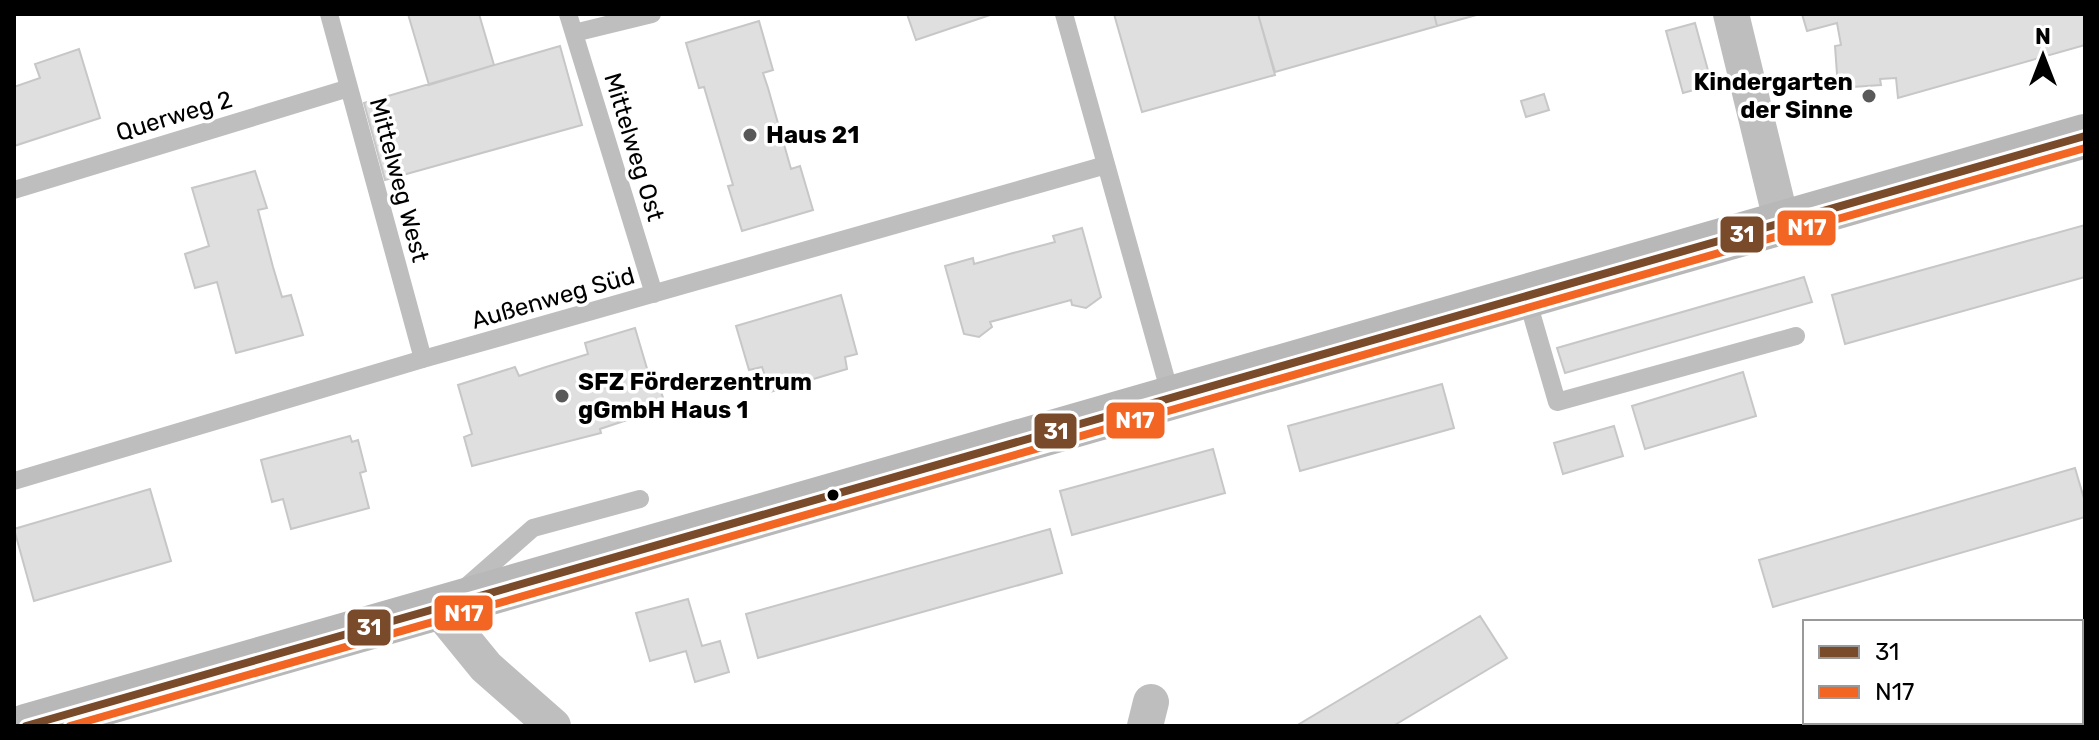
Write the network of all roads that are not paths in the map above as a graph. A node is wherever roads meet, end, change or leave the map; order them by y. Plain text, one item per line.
1 (329, 14) edge
2 (568, 14) edge
3 (652, 14) edge
4 (1064, 14) edge
5 (1731, 14) edge
6 (574, 33) junction
7 (349, 88) junction
8 (2085, 136) edge
9 (1106, 165) junction
10 (14, 190) edge
11 (1782, 224) junction
12 (654, 294) junction
13 (1526, 295) junction
14 (1796, 336) dead end
15 (423, 359) junction
16 (1171, 397) junction
17 (14, 481) edge
18 (640, 499) dead end
19 (437, 607) junction
20 (26, 726) edge
21 (553, 726) edge

1 - 7 lane, Mittelweg West
2 - 6 lane, Mittelweg Ost
3 - 6 lane
4 - 9 lane
5 - 11 street
6 - 12 lane, Mittelweg Ost
7 - 10 lane, Querweg 2
7 - 15 lane, Mittelweg West
8 - 11 street
9 - 12 lane, Außenweg Süd
9 - 16 lane
11 - 13 street
12 - 15 lane, Außenweg Süd
13 - 14 lane
13 - 16 street
15 - 17 lane, Außenweg Süd
16 - 19 street
18 - 19 lane
19 - 20 street
19 - 21 street

